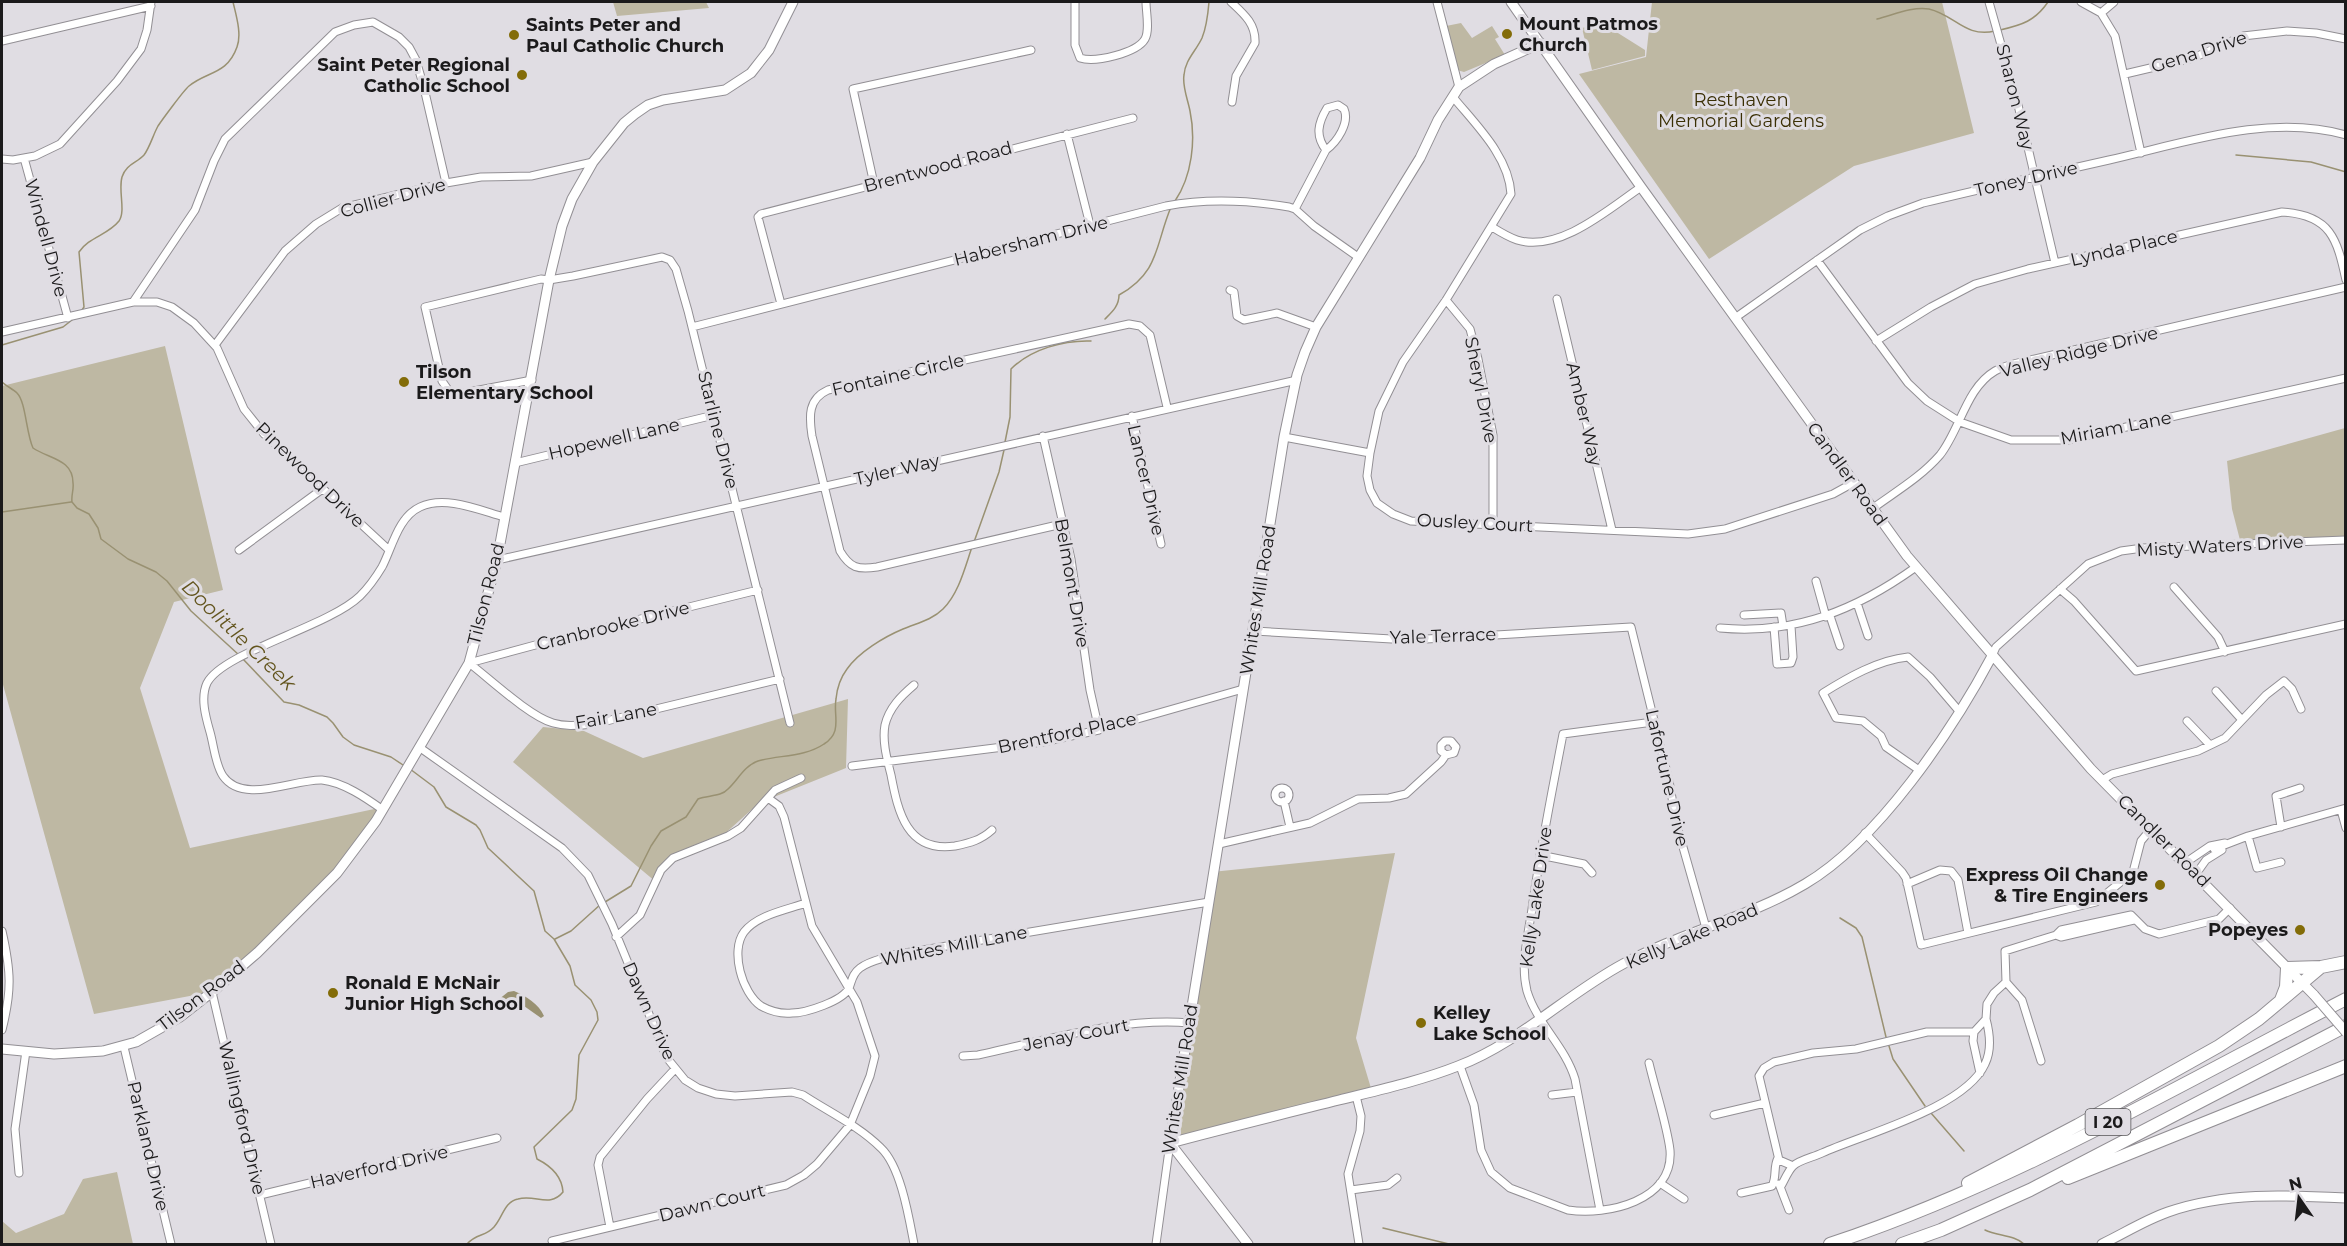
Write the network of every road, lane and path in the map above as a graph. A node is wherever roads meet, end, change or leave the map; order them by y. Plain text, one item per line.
1 (793, 2) edge
2 (1075, 2) edge
3 (1146, 2) edge
4 (1232, 2) edge
5 (1437, 2) edge
6 (1511, 2) edge
7 (1989, 2) edge
8 (2081, 2) edge
9 (2114, 2) edge
10 (151, 4) edge
11 (2101, 13) junction
12 (2346, 39) edge
13 (2, 41) edge
14 (1541, 44) junction
15 (1031, 50) dead end
16 (2125, 74) junction
17 (1459, 87) junction
18 (1453, 97) junction
19 (1232, 102) dead end
20 (1133, 118) dead end
21 (1067, 134) junction
22 (2346, 135) edge
23 (1326, 150) junction
24 (2141, 153) junction
25 (24, 158) junction
26 (2, 159) edge
27 (593, 162) junction
28 (2034, 177) junction
29 (446, 183) junction
30 (874, 184) junction
31 (1641, 187) junction
32 (1295, 209) junction
33 (1090, 225) junction
34 (1492, 227) junction
35 (1358, 257) junction
36 (1816, 260) junction
37 (2055, 263) junction
38 (549, 280) junction
39 (2346, 280) edge
40 (2346, 287) edge
41 (1230, 290) dead end
42 (1557, 299) dead end
43 (1446, 300) junction
44 (133, 302) junction
45 (781, 304) junction
46 (68, 318) junction
47 (1736, 318) junction
48 (692, 327) junction
49 (1316, 327) junction
50 (2, 332) edge
51 (1876, 341) junction
52 (215, 345) junction
53 (2346, 378) edge
54 (532, 380) junction
55 (1296, 380) junction
56 (1167, 408) junction
57 (714, 415) junction
58 (1132, 416) junction
59 (1960, 422) junction
60 (1043, 436) junction
61 (1284, 437) junction
62 (1370, 453) junction
63 (515, 463) junction
64 (1853, 483) junction
65 (824, 486) junction
66 (321, 490) junction
67 (736, 505) junction
68 (1872, 509) junction
69 (504, 517) junction
70 (1062, 524) junction
71 (1493, 524) junction
72 (1612, 530) junction
73 (2346, 540) edge
74 (1161, 544) dead end
75 (239, 550) dead end
76 (388, 550) junction
77 (497, 560) junction
78 (1917, 567) junction
79 (1816, 581) dead end
80 (2174, 587) dead end
81 (2060, 589) junction
82 (758, 590) junction
83 (1857, 603) junction
84 (1744, 615) dead end
85 (1828, 616) junction
86 (2346, 624) edge
87 (1787, 626) junction
88 (1631, 627) joint
89 (1720, 627) dead end
90 (1774, 627) junction
91 (1254, 631) junction
92 (1868, 636) dead end
93 (1840, 646) dead end
94 (2225, 652) junction
95 (1992, 656) junction
96 (469, 663) junction
97 (780, 679) junction
98 (914, 685) dead end
99 (1243, 689) junction
100 (2216, 691) dead end
101 (2301, 709) dead end
102 (1959, 711) junction
103 (2242, 720) junction
104 (2187, 721) dead end
105 (1653, 722) junction
106 (790, 723) dead end
107 (1099, 730) junction
108 (2210, 745) junction
109 (419, 747) junction
110 (1446, 754) dead end
111 (888, 761) junction
112 (852, 766) dead end
113 (1919, 770) junction
114 (801, 778) dead end
115 (2102, 780) junction
116 (2300, 788) dead end
117 (768, 798) junction
118 (1284, 801) dead end
119 (2343, 809) edge
120 (382, 810) junction
121 (1290, 827) junction
122 (2281, 827) junction
123 (2346, 828) edge
124 (2151, 829) junction
125 (992, 830) dead end
126 (1865, 833) junction
127 (2248, 836) junction
128 (1219, 844) junction
129 (2212, 850) junction
130 (1540, 855) junction
131 (2281, 862) dead end
132 (2186, 863) junction
133 (1592, 873) dead end
134 (2196, 873) junction
135 (1907, 884) junction
136 (1209, 902) junction
137 (806, 903) junction
138 (2230, 908) junction
139 (1706, 928) junction
140 (2, 930) edge
141 (1968, 933) junction
142 (616, 937) junction
143 (4, 954) edge
144 (2346, 962) edge
145 (2321, 967) junction
146 (2288, 968) junction
147 (2006, 982) junction
148 (2302, 983) junction
149 (849, 988) junction
150 (212, 992) junction
151 (2346, 999) edge
152 (2280, 1001) junction
153 (1540, 1018) junction
154 (1986, 1019) junction
155 (1189, 1023) junction
156 (2346, 1026) edge
157 (2, 1030) edge
158 (1974, 1032) junction
159 (2346, 1032) edge
160 (124, 1047) junction
161 (2, 1049) edge
162 (26, 1051) junction
163 (963, 1056) dead end
164 (2042, 1061) dead end
165 (1649, 1063) dead end
166 (1460, 1066) junction
167 (2346, 1066) edge
168 (675, 1069) junction
169 (1980, 1073) junction
170 (1577, 1092) junction
171 (1552, 1095) dead end
172 (1356, 1096) junction
173 (1765, 1103) junction
174 (1714, 1115) dead end
175 (850, 1125) junction
176 (497, 1138) dead end
177 (1170, 1143) junction
178 (1778, 1158) junction
179 (1793, 1166) junction
180 (19, 1173) dead end
181 (1397, 1178) dead end
182 (1774, 1181) junction
183 (1660, 1183) junction
184 (1781, 1186) junction
185 (1351, 1190) junction
186 (1741, 1193) dead end
187 (260, 1195) junction
188 (1684, 1198) dead end
189 (2346, 1198) edge
190 (1600, 1210) junction
191 (1790, 1210) dead end
192 (1967, 1219) junction
193 (610, 1227) junction
194 (1864, 1233) junction
195 (552, 1241) dead end
196 (271, 1244) edge
197 (171, 1245) edge
198 (262, 1245) edge
199 (914, 1245) edge
200 (1156, 1245) edge
201 (1248, 1245) edge
202 (1359, 1245) edge
203 (1830, 1245) edge
204 (1902, 1245) edge
205 (2102, 1245) edge

1 - 27 street, Tilson Road
2 - 3 street
4 - 19 street
5 - 17 street
6 - 14 street, Candler Road
7 - 28 street, Sharon Way
8 - 11 street
9 - 11 street
10 - 13 street
10 - 25 street
11 - 16 street
12 - 16 street, Gena Drive
14 - 17 street, Whites Mill Road
14 - 31 street, Candler Road
15 - 30 street
16 - 24 street
17 - 18 street, Whites Mill Road
18 - 34 street, Ousley Court
18 - 35 street, Whites Mill Road
20 - 21 street, Brentwood Road
21 - 30 street, Brentwood Road
21 - 33 street
22 - 24 street, Toney Drive
23 - 23 street
23 - 32 street
24 - 28 street, Toney Drive
25 - 26 street
25 - 46 street, Windell Drive
27 - 29 street, Collier Drive
27 - 38 street, Tilson Road
28 - 36 street, Toney Drive
28 - 37 street, Sharon Way
29 - 44 street
29 - 52 street, Collier Drive
30 - 45 street, Brentwood Road
31 - 34 street
31 - 47 street, Candler Road
32 - 33 street, Habersham Drive
32 - 35 street
33 - 45 street, Habersham Drive
34 - 43 street, Ousley Court
35 - 49 street, Whites Mill Road
36 - 47 street, Toney Drive
36 - 51 street, Miriam Lane
37 - 39 street, Lynda Place
37 - 51 street, Lynda Place
38 - 48 street, Starline Drive
38 - 54 street, Tilson Road
38 - 54 street
40 - 59 street, Valley Ridge Drive
41 - 49 street
42 - 72 street, Amber Way
43 - 62 street, Ousley Court
43 - 71 street, Sheryl Drive
44 - 46 street, Pinewood Drive
44 - 52 street, Pinewood Drive
45 - 48 street, Habersham Drive
46 - 50 street, Pinewood Drive
47 - 64 street, Candler Road
48 - 57 street, Starline Drive
49 - 55 street, Whites Mill Road
51 - 59 street, Miriam Lane
52 - 66 street, Pinewood Drive
53 - 59 street, Miriam Lane
54 - 63 street, Tilson Road
55 - 56 street, Tyler Way
55 - 61 street, Whites Mill Road
56 - 58 street, Tyler Way
56 - 65 street, Fontaine Circle
57 - 63 street, Hopewell Lane
57 - 67 street, Starline Drive
58 - 60 street, Tyler Way
58 - 74 street, Lancer Drive
59 - 68 street, Valley Ridge Drive
60 - 65 street, Tyler Way
60 - 70 street, Belmont Drive
61 - 62 street
61 - 91 street, Whites Mill Road
62 - 71 street, Ousley Court
63 - 69 street, Tilson Road
64 - 68 street, Candler Road
64 - 72 street, Ousley Court
65 - 67 street, Tyler Way
65 - 70 street, Fontaine Circle
66 - 75 street
66 - 76 street, Pinewood Drive
67 - 77 street, Tyler Way
67 - 82 street, Starline Drive
68 - 78 street, Candler Road
69 - 76 street
69 - 77 street, Tilson Road
70 - 107 street, Belmont Drive
71 - 72 street, Ousley Court
73 - 81 street, Misty Waters Drive
76 - 120 street
77 - 96 street, Tilson Road
78 - 83 street
78 - 95 street, Candler Road
79 - 85 street
80 - 94 street
81 - 94 street
81 - 95 street, Misty Waters Drive
82 - 96 street, Cranbrooke Drive
82 - 97 street, Starline Drive
83 - 85 street
83 - 92 street
84 - 87 street
85 - 87 street
85 - 93 street
86 - 94 street
87 - 90 street
87 - 90 street
88 - 91 street, Yale Terrace
88 - 105 street, Lafortune Drive
89 - 90 street
91 - 99 street, Whites Mill Road
95 - 102 street, Kelly Lake Road
95 - 115 street, Candler Road
96 - 97 street, Fair Lane
96 - 109 street, Tilson Road
97 - 106 street, Starline Drive
98 - 111 street
99 - 107 street, Brentford Place
99 - 128 street, Whites Mill Road
100 - 103 street
101 - 103 street
102 - 113 street, Kelly Lake Road
102 - 113 street
103 - 108 street
104 - 108 street
105 - 130 street, Kelly Lake Drive
105 - 139 street, Lafortune Drive
107 - 111 street, Brentford Place
108 - 115 street
109 - 120 street, Tilson Road
109 - 142 street, Dawn Drive
110 - 121 street
111 - 112 street, Brentford Place
111 - 125 street
113 - 126 street, Kelly Lake Road
114 - 117 street
115 - 124 street, Candler Road
116 - 122 street
117 - 137 street, Dawn Court
117 - 142 street
118 - 121 street
119 - 122 street
119 - 123 street
120 - 150 street, Tilson Road
121 - 128 street
122 - 127 street
124 - 132 street, Candler Road
124 - 141 street
126 - 135 street
126 - 139 street, Kelly Lake Road
127 - 129 street
127 - 131 street
128 - 136 street, Whites Mill Road
129 - 132 street
129 - 134 street
130 - 133 street
130 - 153 street, Kelly Lake Drive
132 - 134 street, Candler Road
134 - 138 street, Candler Road
135 - 141 street
135 - 141 street
136 - 149 street, Whites Mill Lane
136 - 155 street, Whites Mill Road
137 - 149 street, Dawn Court
137 - 149 street, Whites Mill Lane
138 - 146 street, Candler Road
138 - 147 street
139 - 153 street, Kelly Lake Road
140 - 143 street
142 - 168 street, Dawn Drive
143 - 157 street
144 - 145 highway
145 - 146 highway
145 - 148 highway
146 - 148 street, Candler Road
146 - 152 highway
147 - 154 street
147 - 164 street
148 - 152 highway
148 - 159 street, Candler Road, bridge
149 - 175 street, Dawn Court
150 - 160 street, Tilson Road
150 - 187 street, Wallingford Drive
151 - 194 highway, I 20
152 - 194 highway
153 - 166 street, Kelly Lake Road
153 - 170 street, Kelly Lake Drive
154 - 158 street
154 - 169 street
155 - 163 street, Jenay Court
155 - 177 street, Whites Mill Road
156 - 192 highway, I 20
158 - 169 street
158 - 173 street
160 - 162 street, Tilson Road
160 - 197 street, Parkland Drive
161 - 162 street, Tilson Road
162 - 180 street
165 - 183 street
166 - 172 street, Kelly Lake Road
166 - 190 street
167 - 192 highway
168 - 175 street, Dawn Drive
168 - 193 street
169 - 179 street
170 - 171 street
170 - 190 street, Kelly Lake Drive
172 - 177 street, Kelly Lake Road
172 - 185 street
173 - 174 street
173 - 178 street
175 - 193 street, Dawn Court
175 - 199 street, Dawn Drive
176 - 187 street, Haverford Drive
177 - 200 street, Whites Mill Road
177 - 201 street
178 - 179 street
178 - 182 street
179 - 184 street
181 - 185 street
182 - 184 street
182 - 186 street
183 - 188 street
183 - 190 street
184 - 191 street
185 - 202 street
187 - 196 street, Wallingford Drive
189 - 205 street
192 - 204 highway, I 20
193 - 195 street, Dawn Court
194 - 203 highway, I 20
196 - 198 street

